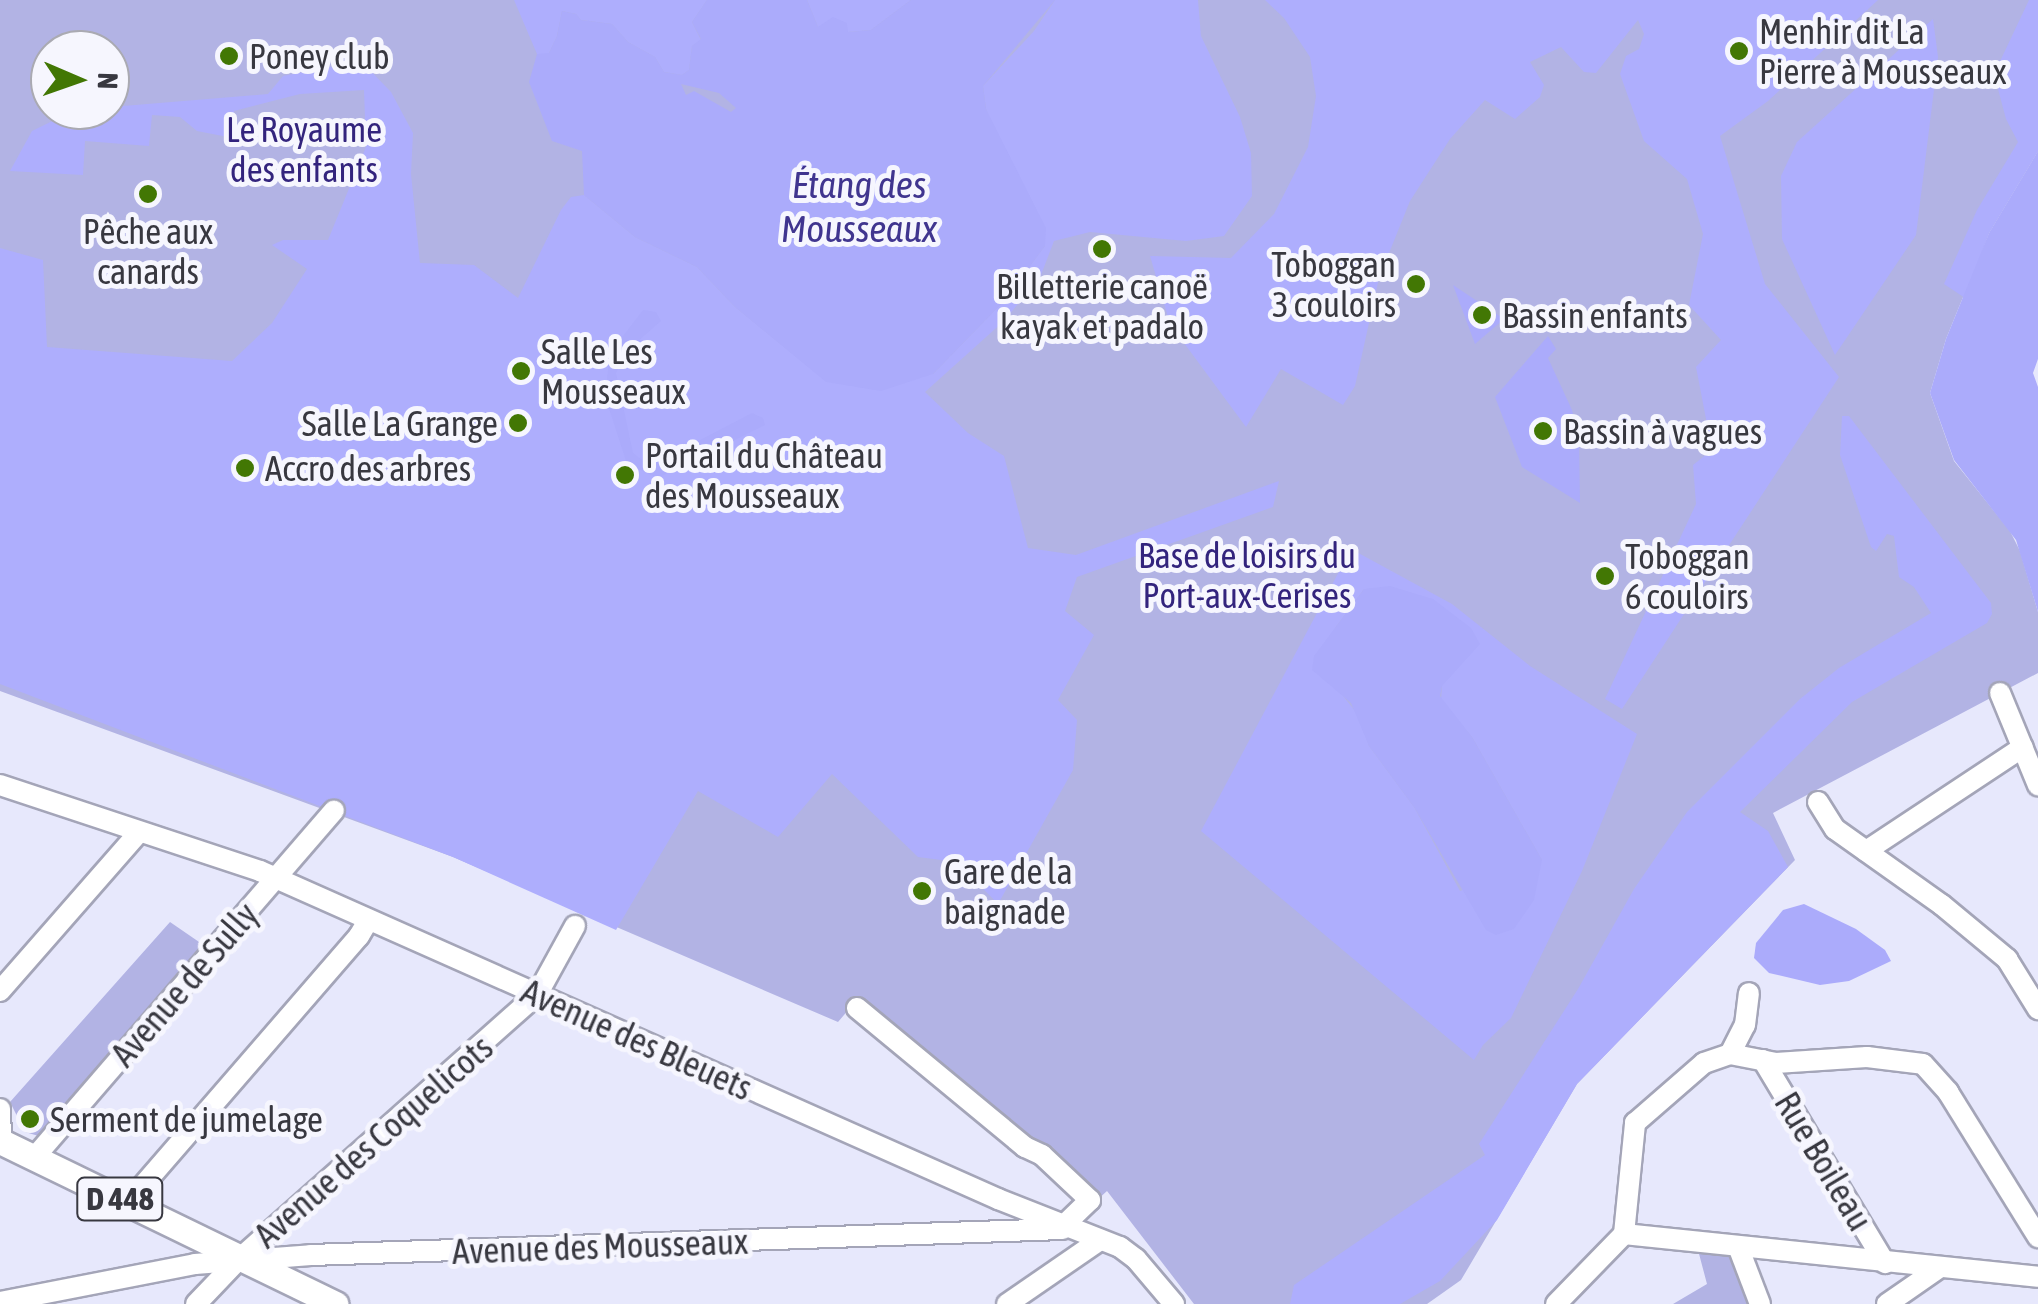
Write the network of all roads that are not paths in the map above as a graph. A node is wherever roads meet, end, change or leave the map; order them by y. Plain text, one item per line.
1 (2000, 693) dead end
2 (2023, 747) junction
3 (0, 784) edge
4 (2038, 785) edge
5 (1818, 802) dead end
6 (334, 811) dead end
7 (138, 832) junction
8 (1866, 852) junction
9 (276, 878) junction
10 (368, 921) junction
11 (575, 926) dead end
12 (7, 968) edge
13 (0, 992) edge
14 (1749, 994) dead end
15 (537, 995) junction
16 (857, 1008) dead end
17 (2038, 1009) edge
18 (1730, 1054) junction
19 (1763, 1060) junction
20 (0, 1109) edge
21 (1, 1141) edge
22 (34, 1158) junction
23 (136, 1207) junction
24 (1066, 1228) junction
25 (1624, 1234) junction
26 (2038, 1237) edge
27 (1100, 1240) junction
28 (1738, 1249) junction
29 (238, 1260) junction
30 (1884, 1263) junction
31 (1939, 1268) junction
32 (2038, 1277) edge
33 (302, 1297) edge
34 (0, 1302) edge
35 (196, 1304) edge
36 (335, 1304) edge
37 (1007, 1304) edge
38 (1174, 1304) edge
39 (1556, 1304) edge
40 (1760, 1304) edge
41 (1887, 1304) edge

1 - 2 street
2 - 4 street
2 - 8 street
3 - 7 street, Avenue des Bleuets
5 - 8 street
6 - 9 street, Avenue de Sully
7 - 9 street, Avenue des Bleuets
7 - 12 street
8 - 17 street
9 - 10 street, Avenue des Bleuets
9 - 22 street, Avenue de Sully
10 - 15 street, Avenue des Bleuets
10 - 23 street
11 - 15 street, Avenue des Coquelicots
12 - 13 street
14 - 18 street
15 - 24 street, Avenue des Bleuets
15 - 29 street, Avenue des Coquelicots
16 - 24 street
18 - 19 street
18 - 25 street
19 - 26 street
19 - 30 street, Rue Boileau
20 - 21 street
21 - 22 main road, D 448
22 - 23 main road, D 448
23 - 29 main road, D 448
24 - 27 street, Avenue des Bleuets
24 - 29 street, Avenue des Mousseaux
25 - 28 street
25 - 39 street
27 - 37 street
27 - 38 street, Avenue des Bleuets
28 - 30 street
28 - 40 street
29 - 33 main road, D 448
29 - 34 street, Avenue des Mousseaux
29 - 35 street, Avenue des Coquelicots
30 - 31 street
31 - 32 street
31 - 41 street
33 - 36 main road, D 448

